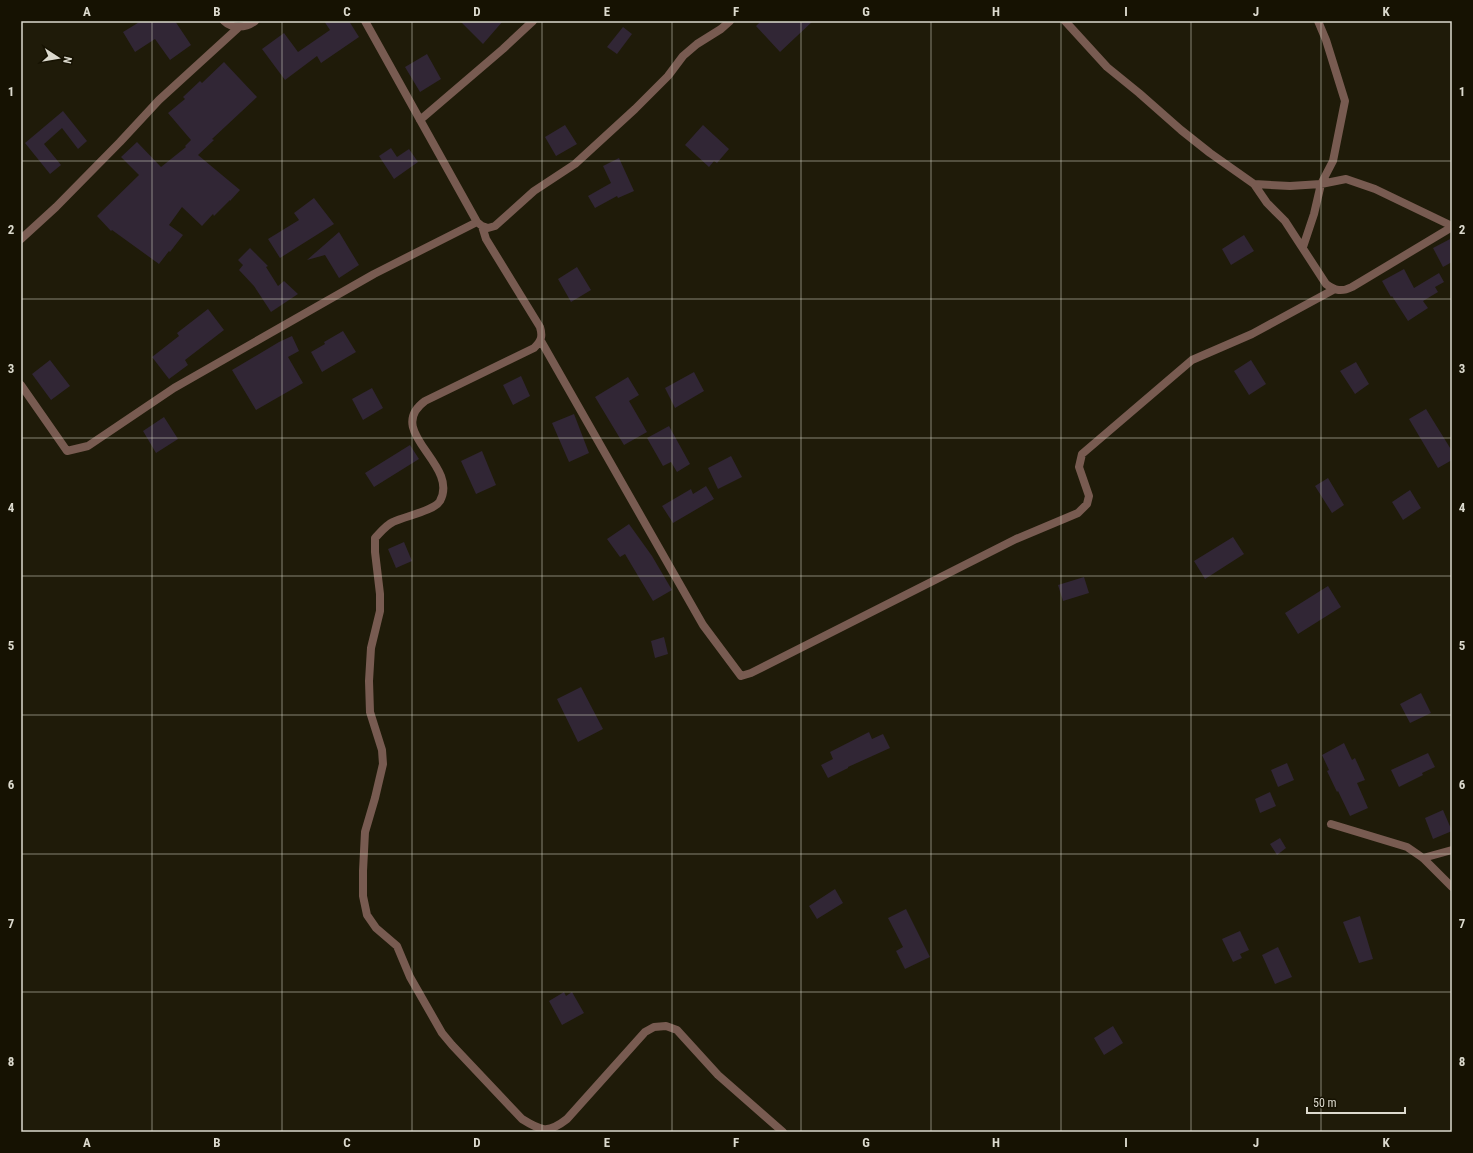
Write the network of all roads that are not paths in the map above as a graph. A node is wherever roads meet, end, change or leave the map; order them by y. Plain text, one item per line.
1 (224, 21) edge
2 (255, 21) edge
3 (366, 21) edge
4 (533, 21) edge
5 (730, 21) edge
6 (1065, 21) edge
7 (1318, 21) edge
8 (239, 27) junction
9 (420, 120) junction
10 (1254, 184) junction
11 (1320, 184) junction
12 (480, 224) junction
13 (1452, 226) edge
14 (21, 238) edge
15 (1303, 247) junction
16 (1333, 290) junction
17 (541, 341) junction
18 (21, 385) edge
19 (1331, 824) dead end
20 (1452, 850) edge
21 (1423, 858) junction
22 (1452, 887) edge
23 (783, 1132) edge

1 - 8 street
2 - 8 street
3 - 9 street
4 - 9 street
5 - 12 street
6 - 10 street
7 - 11 street
8 - 14 street
9 - 12 street
10 - 11 street
10 - 15 street
11 - 13 street
11 - 15 street
12 - 17 street
12 - 18 street
13 - 16 street
15 - 16 street
16 - 17 street
17 - 23 street
19 - 21 street
20 - 21 street
21 - 22 street

